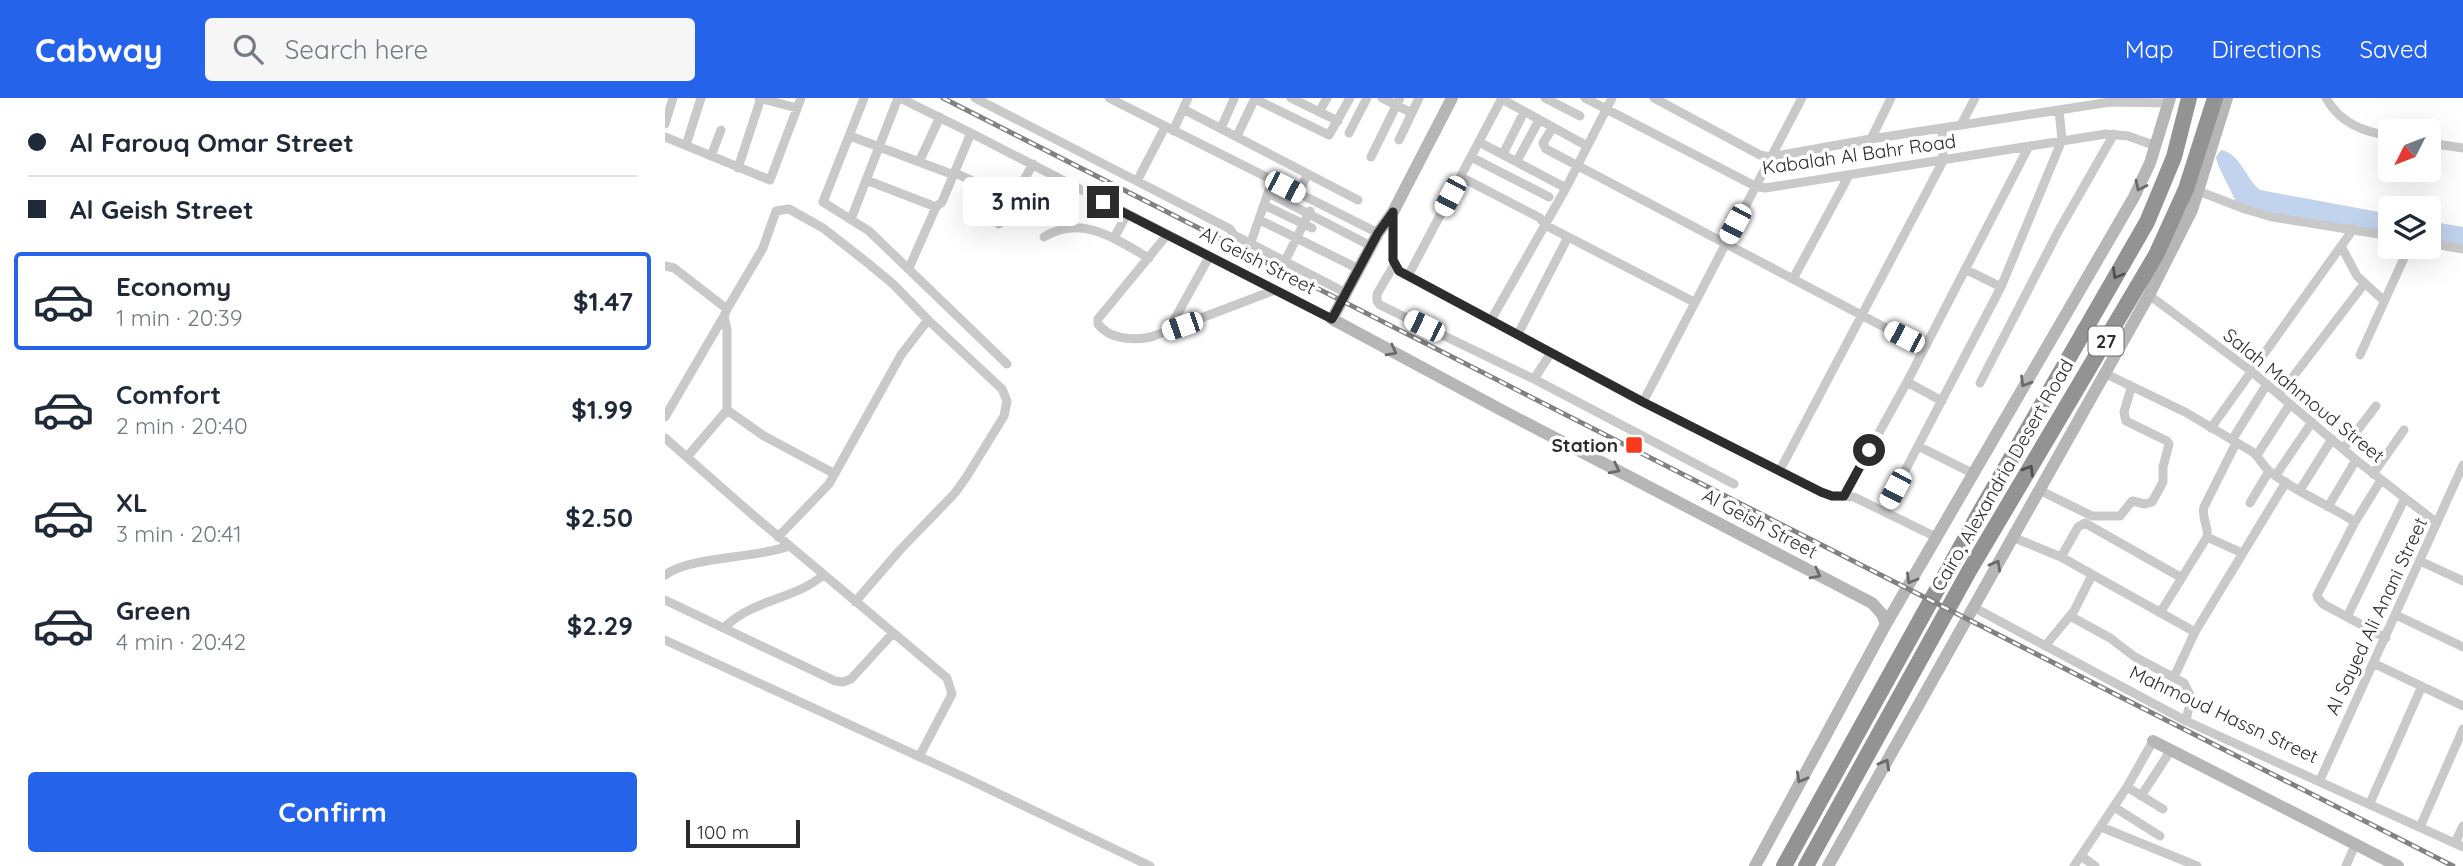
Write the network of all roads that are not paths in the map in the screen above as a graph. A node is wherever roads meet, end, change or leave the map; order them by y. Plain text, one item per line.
1 (673, 98) edge
2 (701, 98) edge
3 (760, 98) edge
4 (801, 98) edge
5 (864, 98) edge
6 (899, 98) edge
7 (975, 98) edge
8 (1109, 98) edge
9 (1188, 98) edge
10 (1233, 98) edge
11 (1291, 98) edge
12 (1327, 98) edge
13 (1350, 98) edge
14 (1367, 98) edge
15 (1383, 98) edge
16 (1419, 98) edge
17 (1452, 98) edge
18 (1545, 98) edge
19 (1585, 98) edge
20 (1612, 98) edge
21 (1654, 98) edge
22 (1802, 98) edge
23 (1891, 98) edge
24 (1975, 98) edge
25 (2189, 98) edge
26 (2215, 98) edge
27 (2227, 98) edge
28 (2326, 98) edge
29 (1502, 99) edge
30 (2110, 100) edge
31 (2169, 100) edge
32 (1254, 101) edge
33 (1305, 101) edge
34 (1398, 102) edge
35 (797, 108) junction
36 (1183, 109) junction
37 (1606, 109) junction
38 (2059, 110) junction
39 (1319, 112) junction
40 (1412, 113) junction
41 (1580, 116) dead end
42 (940, 117) junction
43 (1521, 118) dead end
44 (1539, 120) junction
45 (1338, 121) junction
46 (665, 124) edge
47 (1961, 125) junction
48 (1553, 127) junction
49 (1221, 128) junction
50 (1942, 128) junction
51 (1169, 129) junction
52 (721, 130) dead end
53 (971, 133) junction
54 (1349, 133) dead end
55 (2113, 134) junction
56 (2378, 135) edge
57 (850, 136) junction
58 (1237, 136) junction
59 (665, 137) edge
60 (1871, 139) junction
61 (1399, 140) dead end
62 (2062, 140) junction
63 (1479, 142) junction
64 (685, 145) junction
65 (2441, 145) edge
66 (1587, 146) junction
67 (2029, 146) junction
68 (2156, 146) junction
69 (879, 147) junction
70 (2463, 148) edge
71 (1503, 154) junction
72 (711, 156) junction
73 (1371, 156) dead end
74 (1471, 157) junction
75 (1770, 157) junction
76 (1943, 160) junction
77 (1517, 161) junction
78 (919, 162) junction
79 (1033, 164) junction
80 (1577, 166) junction
81 (738, 168) junction
82 (955, 174) junction
83 (1308, 174) junction
84 (1461, 177) junction
85 (1848, 177) junction
86 (866, 180) junction
87 (1272, 180) junction
88 (1137, 181) junction
89 (1755, 186) junction
90 (1566, 188) junction
91 (2199, 191) junction
92 (1268, 193) junction
93 (1298, 194) junction
94 (1549, 197) dead end
95 (1013, 199) junction
96 (1358, 200) dead end
97 (1315, 202) junction
98 (1264, 205) junction
99 (936, 207) junction
100 (1393, 212) junction
101 (1127, 214) junction
102 (1308, 214) junction
103 (851, 219) junction
104 (1260, 220) junction
105 (999, 224) dead end
106 (1545, 225) junction
107 (1307, 226) junction
108 (2354, 228) junction
109 (1378, 233) junction
110 (2378, 233) edge
111 (1167, 235) junction
112 (1044, 237) dead end
113 (1295, 237) junction
114 (1568, 237) junction
115 (1114, 238) junction
116 (1725, 243) junction
117 (1250, 245) junction
118 (2441, 245) edge
119 (1371, 246) junction
120 (2341, 246) junction
121 (2463, 249) edge
122 (1209, 257) junction
123 (1149, 258) junction
124 (2403, 259) edge
125 (1284, 263) junction
126 (1394, 265) junction
127 (665, 266) edge
128 (909, 268) junction
129 (1359, 269) junction
130 (1965, 269) junction
131 (1408, 276) junction
132 (1793, 279) junction
133 (2364, 284) junction
134 (2001, 287) junction
135 (1275, 290) junction
136 (1346, 293) junction
137 (2149, 295) junction
138 (2383, 300) junction
139 (1694, 302) junction
140 (726, 313) junction
141 (1863, 316) junction
142 (1332, 319) junction
143 (928, 320) junction
144 (1492, 320) junction
145 (1168, 331) junction
146 (1518, 334) junction
147 (1924, 348) junction
148 (1551, 353) junction
149 (2360, 355) dead end
150 (1007, 364) dead end
151 (2251, 371) junction
152 (2104, 373) junction
153 (1534, 379) junction
154 (1907, 382) junction
155 (1980, 383) dead end
156 (2267, 384) junction
157 (2131, 388) junction
158 (2279, 395) junction
159 (1942, 401) junction
160 (1643, 402) junction
161 (2290, 404) junction
162 (2376, 406) dead end
163 (727, 410) junction
164 (665, 417) edge
165 (2312, 422) junction
166 (2211, 428) junction
167 (2404, 430) dead end
168 (665, 438) edge
169 (2332, 439) junction
170 (2234, 441) junction
171 (1918, 446) junction
172 (2343, 449) junction
173 (2257, 455) junction
174 (687, 457) junction
175 (2356, 460) junction
176 (2463, 465) edge
177 (1780, 470) junction
178 (1972, 473) junction
179 (2272, 473) junction
180 (835, 474) junction
181 (2377, 477) junction
182 (2287, 482) junction
183 (1734, 484) dead end
184 (2039, 490) junction
185 (2301, 490) junction
186 (1844, 496) junction
187 (2405, 498) junction
188 (2250, 503) dead end
189 (2328, 507) junction
190 (1884, 511) junction
191 (2355, 522) junction
192 (2437, 523) junction
193 (778, 537) junction
194 (1936, 537) junction
195 (2012, 537) junction
196 (2207, 537) junction
197 (789, 546) junction
198 (2242, 552) junction
199 (2060, 557) junction
200 (2420, 561) junction
201 (665, 575) edge
202 (823, 575) junction
203 (2092, 575) junction
204 (2182, 578) junction
205 (2463, 581) edge
206 (665, 600) edge
207 (855, 602) junction
208 (1973, 607) junction
209 (2160, 613) junction
210 (2396, 615) junction
211 (2070, 616) junction
212 (2347, 617) junction
213 (1886, 624) junction
214 (724, 628) junction
215 (2195, 632) junction
216 (893, 633) junction
217 (2386, 638) junction
218 (665, 640) edge
219 (2045, 646) junction
220 (2463, 647) edge
221 (2373, 663) junction
222 (2175, 677) junction
223 (2422, 686) junction
224 (2463, 706) edge
225 (2186, 721) junction
226 (2463, 729) edge
227 (2154, 741) joint
228 (2171, 750) junction
229 (919, 757) junction
230 (2320, 780) junction
231 (2127, 787) junction
232 (2141, 796) junction
233 (2370, 803) junction
234 (2114, 807) junction
235 (2163, 809) dead end
236 (2463, 826) edge
237 (2101, 827) junction
238 (2420, 827) junction
239 (2160, 836) dead end
240 (2355, 845) junction
241 (2459, 845) edge
242 (2081, 856) junction
243 (2180, 863) edge
244 (2383, 863) edge
245 (1150, 866) edge
246 (1755, 866) edge
247 (1784, 866) edge
248 (1806, 866) edge
249 (1828, 866) edge
250 (2074, 866) edge
251 (2095, 866) edge
252 (2197, 866) edge
253 (2346, 866) edge
254 (2398, 866) edge

1 - 46 street
2 - 64 street
3 - 35 street
3 - 81 street
4 - 35 street
5 - 57 street
6 - 42 street, Al Geish Street
6 - 69 street
7 - 88 street
8 - 51 street
9 - 36 street
10 - 32 street
10 - 49 street
11 - 33 street
12 - 39 street
13 - 45 street
14 - 54 street
15 - 34 street
16 - 40 street
17 - 100 street
18 - 41 street
19 - 37 street, Kabalah Al Bahr Road
20 - 37 street
21 - 75 street, Kabalah Al Bahr Road
22 - 75 street
23 - 60 street
24 - 47 street
25 -> 247 highway, Cairo, Alexandria Desert Road / 27
248 -> 26 highway, Cairo, Alexandria Desert Road / 27
27 - 91 street
28 - 56 street
29 - 44 street
29 - 63 street
30 - 31 street, Kabalah Al Bahr Road
30 - 38 street, Kabalah Al Bahr Road
31 - 68 street
32 - 45 street
32 - 58 street
33 - 39 street
34 - 40 street
34 - 73 street
35 - 81 street
36 - 49 street
36 - 51 street
37 - 66 street
37 - 89 street, Kabalah Al Bahr Road
38 - 47 street, Kabalah Al Bahr Road
38 - 62 street
39 - 45 street
40 - 61 street
42 - 53 street, Al Geish Street
42 - 78 street
43 - 71 street
44 - 48 street
44 - 77 street
47 - 50 street, Kabalah Al Bahr Road
48 - 66 street
48 - 80 street
49 - 58 street
50 - 60 street, Kabalah Al Bahr Road
50 - 76 street
51 - 87 street
51 - 88 street
52 - 72 street
53 - 79 street, Al Geish Street
53 - 82 street
55 - 62 street, Kabalah Al Bahr Road
55 - 68 street, Kabalah Al Bahr Road
55 - 155 street
57 - 69 street
57 - 103 street
58 - 83 street
59 - 64 street
60 - 75 street, Kabalah Al Bahr Road
62 - 67 street, Kabalah Al Bahr Road
62 - 134 street
63 - 71 street
63 - 74 street
64 - 72 street
65 - 70 street
66 - 80 street
67 - 76 street, Kabalah Al Bahr Road
67 - 130 street
68 -> 178 street
69 - 78 street
69 - 86 street
71 - 77 street
72 - 81 street
74 - 84 street
74 - 94 street
75 - 89 street
76 - 85 street, Kabalah Al Bahr Road
76 - 141 street
77 - 90 street
78 - 82 street
79 - 95 street
79 - 101 street, Al Geish Street
80 - 90 street
80 - 116 street
82 - 95 street
82 - 99 street
83 - 93 street
83 - 96 street
84 - 106 street
84 - 131 street
85 - 89 street, Kabalah Al Bahr Road
85 - 132 street
86 - 99 street
86 - 103 street
87 - 92 street
87 - 93 street
88 - 117 street
89 - 116 street
90 - 106 street
91 - 108 street
91 - 137 street
92 - 98 street
92 - 102 street
93 - 97 street
95 - 105 street
97 - 102 street
97 - 109 street
98 - 104 street
98 - 107 street
99 - 128 street
100 - 109 street
100 - 126 street
101 - 111 street, Al Geish Street
101 - 115 street
102 - 107 street
102 - 119 street
103 - 128 street
104 - 113 street
104 - 117 street
106 - 114 street
106 - 144 street
107 - 113 street
108 - 110 street
108 - 120 street
109 - 119 street
111 - 122 street, Al Geish Street
111 - 123 street
112 - 115 street
113 - 125 street
113 - 129 street
114 - 139 street
114 - 146 street
115 - 123 street
116 - 132 street
116 - 139 street
117 - 125 street
118 - 121 street
119 - 129 street
120 - 133 street
120 - 151 street
122 - 135 street, Al Geish Street
122 - 145 street
123 - 145 street
124 - 138 street
125 - 136 street
126 - 131 street
126 - 153 street
127 - 140 street
128 - 150 street
129 - 136 street
130 - 134 street
130 - 147 street
131 - 144 street
132 - 141 street
133 - 138 street
133 - 158 street
134 - 159 street
135 - 142 street, Al Geish Street
135 - 145 street
136 - 142 street
137 - 151 street, Salah Mahmoud Street
137 - 152 street
138 - 149 street
139 - 160 street
140 - 143 street
140 - 163 street
140 - 164 street
141 - 147 street
141 - 177 street
142 -> 213 street, Al Geish Street
143 - 180 street
143 - 207 street
144 - 146 street
146 - 148 street
147 - 154 street
148 - 153 street
148 - 160 street
151 - 156 street, Salah Mahmoud Street
151 - 166 street
152 - 157 street
152 - 184 street
153 - 183 street
154 - 159 street
154 - 186 street
156 - 158 street, Salah Mahmoud Street
156 - 170 street
157 - 166 street
157 - 184 street
158 - 161 street, Salah Mahmoud Street
159 - 171 street
160 - 177 street
161 - 165 street, Salah Mahmoud Street
161 - 173 street
162 - 172 street
163 - 174 street
163 - 180 street
165 - 169 street, Salah Mahmoud Street
165 - 179 street
166 - 170 street
167 - 181 street
168 - 174 street
169 - 172 street, Salah Mahmoud Street
169 - 185 street
170 - 173 street
170 - 196 street
171 - 178 street
171 - 190 street
172 - 175 street, Salah Mahmoud Street
173 - 179 street
174 - 193 street
175 - 181 street, Salah Mahmoud Street
175 - 189 street
176 - 192 street, Al Sayed Ali Anani Street
177 - 186 street
178 - 194 street
179 - 182 street
179 - 188 street
180 - 193 street
181 - 187 street, Salah Mahmoud Street
181 - 191 street
182 - 185 street
182 - 198 street
184 - 195 street
185 - 189 street
186 - 190 street
187 - 192 street, Salah Mahmoud Street
187 - 212 street
189 - 191 street
190 - 194 street
191 - 212 street
192 - 200 street, Al Sayed Ali Anani Street
193 - 197 street
194 -> 213 street
195 - 199 street
208 -> 195 street
196 - 198 street
196 - 204 street
197 - 201 street
197 - 202 street
198 - 215 street
199 - 203 street
199 - 204 street
200 - 205 street
200 - 210 street, Al Sayed Ali Anani Street
202 - 207 street
202 - 214 street
203 - 209 street
203 - 211 street
204 - 209 street
206 - 214 street
207 - 216 street
208 - 219 street, Mahmoud Hassn Street
249 -> 208 street
209 - 215 street
210 - 217 street, Al Sayed Ali Anani Street
210 - 220 street
211 - 219 street
211 - 222 street
212 - 217 street
213 -> 246 street
214 - 216 street
215 - 222 street
216 - 229 street
217 - 221 street, Al Sayed Ali Anani Street
218 - 229 street
219 - 225 street, Mahmoud Hassn Street
221 - 223 street
221 - 230 street, Al Sayed Ali Anani Street
222 - 225 street
223 - 224 street
223 - 233 street
225 - 230 street, Mahmoud Hassn Street
226 - 238 street
227 - 228 street
227 - 231 street
228 - 232 street
228 - 240 street
229 - 245 street
230 - 233 street, Mahmoud Hassn Street
231 - 232 street
231 - 234 street
232 - 235 street
233 - 238 street, Mahmoud Hassn Street
234 - 237 street
234 - 239 street
236 - 241 street
237 - 242 street
237 - 243 street
238 - 241 street, Mahmoud Hassn Street
240 - 244 street
240 - 253 street
242 - 250 street
242 - 251 street
243 - 252 street
244 - 254 street

